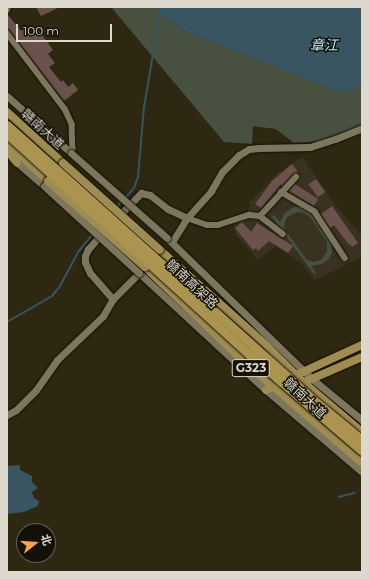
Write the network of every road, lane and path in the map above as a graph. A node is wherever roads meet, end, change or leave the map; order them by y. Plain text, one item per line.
1 (8, 7) edge
2 (7, 10) edge
3 (7, 33) edge
4 (7, 96) edge
5 (7, 112) edge
6 (7, 125) edge
7 (362, 128) edge
8 (7, 134) edge
9 (7, 143) edge
10 (7, 150) edge
11 (71, 153) junction
12 (7, 154) edge
13 (17, 163) junction
14 (296, 177) dead end
15 (46, 184) junction
16 (281, 192) junction
17 (260, 216) junction
18 (187, 218) junction
19 (283, 234) dead end
20 (169, 240) junction
21 (346, 258) dead end
22 (142, 270) junction
23 (113, 299) junction
24 (362, 345) edge
25 (268, 347) junction
26 (362, 357) edge
27 (249, 366) junction
28 (304, 370) junction
29 (296, 375) junction
30 (311, 378) junction
31 (303, 382) junction
32 (274, 386) junction
33 (266, 390) junction
34 (283, 394) junction
35 (275, 398) junction
36 (326, 403) junction
37 (7, 415) edge
38 (311, 420) junction
39 (362, 420) edge
40 (362, 432) edge
41 (362, 440) edge
42 (362, 451) edge
43 (362, 463) edge
44 (362, 472) edge

1 - 2 street
3 - 11 street
4 - 11 street
5 - 25 main road, 赣南大道 / G323, bridge
6 - 41 highway, 赣南高架路, bridge
7 - 18 street
8 - 42 highway, 赣南高架路, bridge
9 - 15 main road
10 - 13 main road
11 - 20 street, bridge
12 - 13 street
13 - 15 street
14 - 16 street
15 - 22 main road, 赣南大道, bridge
16 - 17 street
16 - 21 street
17 - 18 street
17 - 19 street
18 - 20 street
18 - 23 street
20 - 28 street
22 - 23 street
22 - 27 main road, 赣南大道 / G323
22 - 33 street
23 - 37 street
24 - 28 main road
25 - 27 main road
25 - 29 main road, 赣南大道 / G323
26 - 30 main road
27 - 32 main road, 赣南大道 / G323
28 - 29 main road
28 - 30 street
29 - 31 main road, 赣南大道 / G323
29 - 32 main road
30 - 31 main road
30 - 39 street
31 - 34 main road
31 - 36 main road, 赣南大道 / G323
32 - 33 main road
32 - 34 main road, 赣南大道 / G323
33 - 35 street
34 - 35 main road
34 - 38 main road, 赣南大道 / G323
35 - 44 street
36 - 38 main road
36 - 40 main road, 赣南大道 / G323
38 - 43 main road, 赣南大道 / G323

